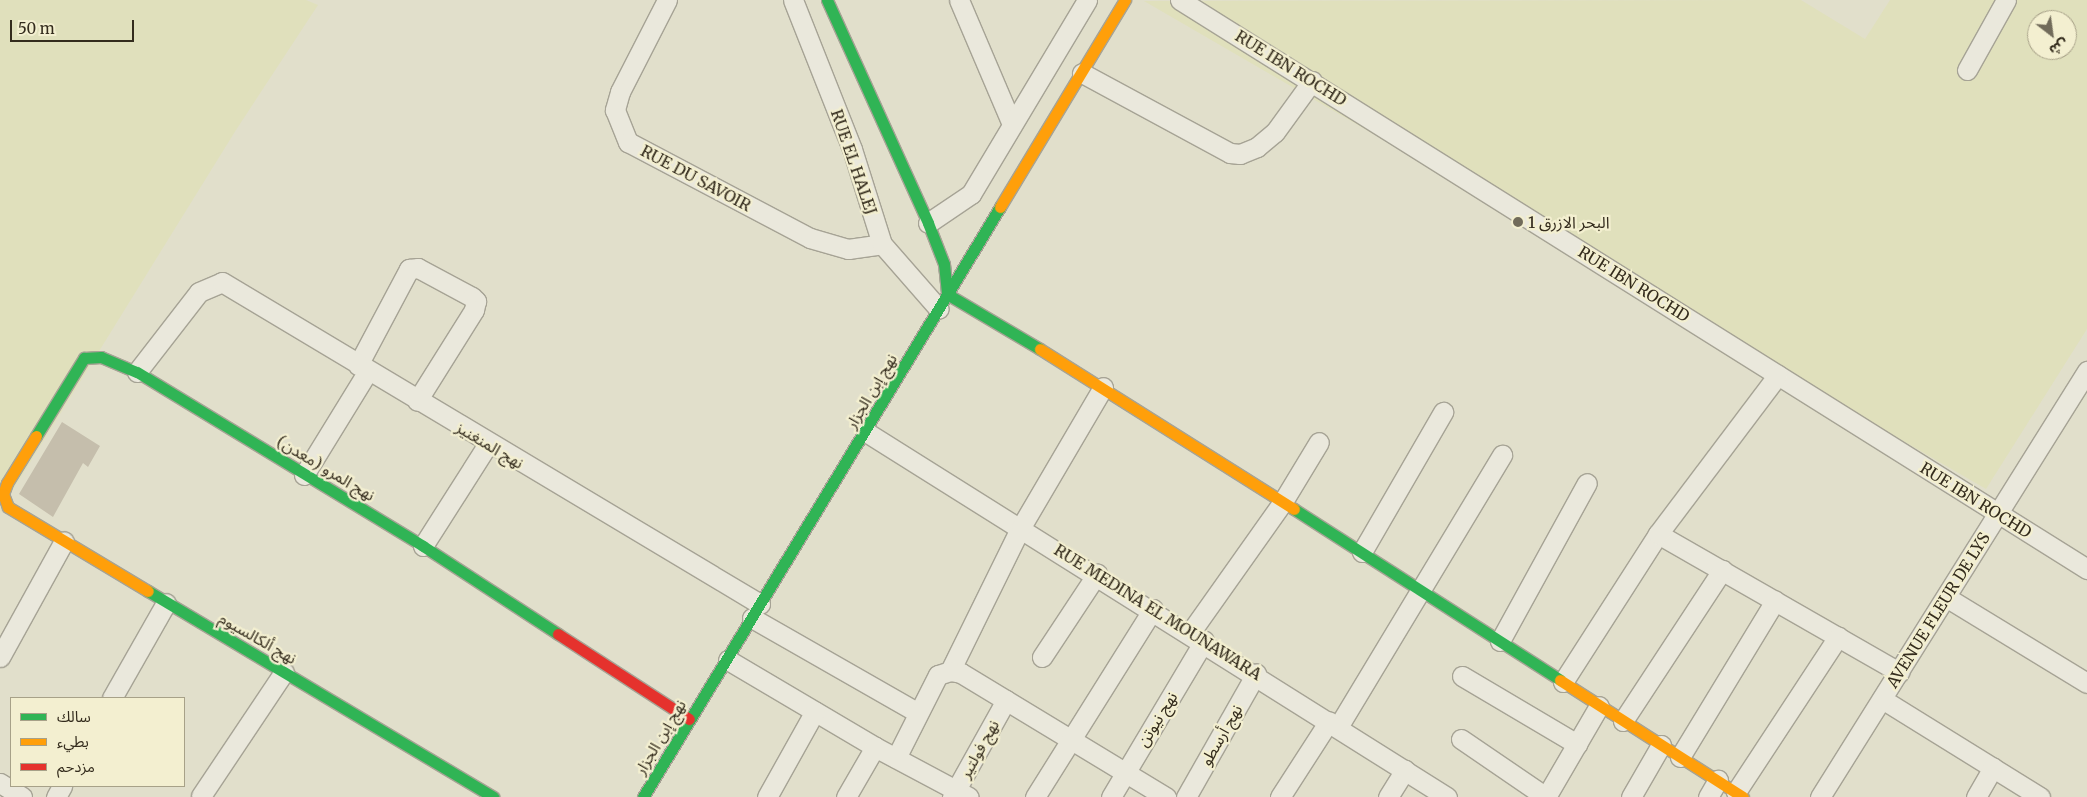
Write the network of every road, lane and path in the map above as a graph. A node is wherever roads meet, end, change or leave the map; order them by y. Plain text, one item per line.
1 (666, 0) edge
2 (793, 0) edge
3 (827, 0) edge
4 (959, 0) edge
5 (1087, 0) edge
6 (1125, 0) edge
7 (1180, 0) edge
8 (2006, 0) edge
9 (1967, 70) dead end
10 (1082, 73) junction
11 (1312, 81) junction
12 (1012, 124) junction
13 (928, 223) junction
14 (882, 244) junction
15 (943, 302) junction
16 (363, 368) junction
17 (2087, 371) edge
18 (138, 372) junction
19 (1778, 375) junction
20 (1103, 387) junction
21 (417, 401) junction
22 (1443, 412) dead end
23 (866, 432) junction
24 (1319, 442) dead end
25 (488, 444) junction
26 (1502, 455) dead end
27 (304, 474) junction
28 (1587, 483) dead end
29 (1282, 503) junction
30 (8, 507) joint
31 (1998, 514) junction
32 (1021, 527) junction
33 (1658, 534) junction
34 (64, 541) junction
35 (423, 546) junction
36 (1362, 552) junction
37 (2087, 569) edge
38 (1722, 570) junction
39 (1097, 574) junction
40 (1423, 590) junction
41 (1946, 597) junction
42 (1775, 601) junction
43 (166, 603) junction
44 (1153, 610) junction
45 (756, 611) junction
46 (1197, 637) junction
47 (1838, 637) junction
48 (1500, 641) junction
49 (0, 657) edge
50 (1042, 657) dead end
51 (728, 660) junction
52 (950, 671) junction
53 (284, 672) junction
54 (1899, 672) junction
55 (1256, 674) junction
56 (1462, 676) dead end
57 (1563, 682) junction
58 (2087, 683) edge
59 (113, 697) edge
60 (1882, 699) junction
61 (1006, 700) junction
62 (1598, 706) junction
63 (815, 711) junction
64 (917, 712) junction
65 (689, 719) junction
66 (1623, 721) junction
67 (1333, 724) junction
68 (1071, 739) junction
69 (1461, 739) dead end
70 (1577, 744) junction
71 (1661, 745) junction
72 (875, 747) junction
73 (1680, 757) junction
74 (896, 758) junction
75 (1993, 767) junction
76 (1405, 770) junction
77 (1124, 772) junction
78 (1718, 780) junction
79 (0, 783) edge
80 (1739, 794) edge
81 (959, 795) edge
82 (201, 796) edge
83 (22, 797) edge
84 (493, 797) edge
85 (643, 797) edge
86 (767, 797) edge
87 (846, 797) edge
88 (1035, 797) edge
89 (1111, 797) edge
90 (1166, 797) edge
91 (1186, 797) edge
92 (1280, 797) edge
93 (1388, 797) edge
94 (1447, 797) edge
95 (1631, 797) edge
96 (1708, 797) edge
97 (1820, 797) edge
98 (1976, 797) edge
99 (2040, 797) edge

1 - 14 street, RUE DU SAVOIR
2 - 14 street, RUE EL HALEJ
3 - 13 street
4 - 12 street
5 - 12 street
6 - 10 street, نهج إبن الجزار
7 - 11 street, RUE IBN ROCHD
8 - 9 street
10 - 11 street
10 - 15 street, نهج إبن الجزار
11 - 19 street, RUE IBN ROCHD
12 - 13 street
13 - 15 street
14 - 15 street, RUE EL HALEJ
15 - 20 street
15 - 23 street, نهج إبن الجزار
16 - 18 street, نهج المنغنيز
16 - 21 street, نهج المنغنيز
16 - 21 street
16 - 27 street
17 - 31 street, AVENUE FLEUR DE LYS
18 - 27 street, نهج المرو (معدن)
18 - 30 street, نهج المرو (معدن)
19 - 31 street, RUE IBN ROCHD
19 - 33 street
20 - 29 street
20 - 32 street
21 - 25 street, نهج المنغنيز
22 - 36 street
23 - 32 street, RUE MEDINA EL MOUNAWARA
23 - 45 street, نهج إبن الجزار
24 - 29 street, نهج نيوتن
25 - 35 street
25 - 45 street, نهج المنغنيز
26 - 40 street
27 - 35 street, نهج المرو (معدن)
28 - 48 street
29 - 36 street
29 - 46 street, نهج نيوتن
30 - 34 street, نهج ألكالسيوم
31 - 37 street, RUE IBN ROCHD
31 - 41 street, AVENUE FLEUR DE LYS
32 - 39 street, RUE MEDINA EL MOUNAWARA
32 - 52 street
33 - 38 street
33 - 57 street
34 - 43 street, نهج ألكالسيوم
34 - 49 street
35 - 65 street, نهج المرو (معدن)
36 - 40 street
38 - 42 street
38 - 66 street
39 - 44 street, RUE MEDINA EL MOUNAWARA
39 - 50 street
40 - 48 street
40 - 67 street
41 - 54 street, AVENUE FLEUR DE LYS
41 - 58 street
42 - 47 street
42 - 73 street
43 - 53 street, نهج ألكالسيوم
43 - 59 street
44 - 46 street, RUE MEDINA EL MOUNAWARA
44 - 68 street
45 - 51 street, نهج إبن الجزار
45 - 64 street, نهج المنغنيز
46 - 55 street, RUE MEDINA EL MOUNAWARA
46 - 77 street, نهج نيوتن
47 - 54 street
47 - 80 street
48 - 57 street
51 - 63 street
51 - 65 street, نهج إبن الجزار
52 - 61 street
52 - 64 street
53 - 82 street
53 - 84 street, نهج ألكالسيوم
54 - 60 street, AVENUE FLEUR DE LYS
55 - 67 street, RUE MEDINA EL MOUNAWARA
55 - 91 street, نهج أرسطو
56 - 70 street
57 - 62 street
60 - 75 street
60 - 97 street, AVENUE FLEUR DE LYS
61 - 68 street
61 - 81 street, نهج فولتير
62 - 66 street
62 - 70 street
63 - 72 street
63 - 86 street
64 - 74 street
65 - 85 street, نهج إبن الجزار
66 - 71 street
67 - 76 street, RUE MEDINA EL MOUNAWARA
67 - 92 street
68 - 77 street
68 - 88 street
69 - 70 street
71 - 73 street
71 - 95 street
72 - 74 street
72 - 87 street
73 - 78 street
74 - 81 street
75 - 98 street
75 - 99 street
76 - 93 street
76 - 94 street, RUE MEDINA EL MOUNAWARA
77 - 89 street, نهج نيوتن
77 - 90 street
78 - 80 street
78 - 96 street
79 - 83 street

